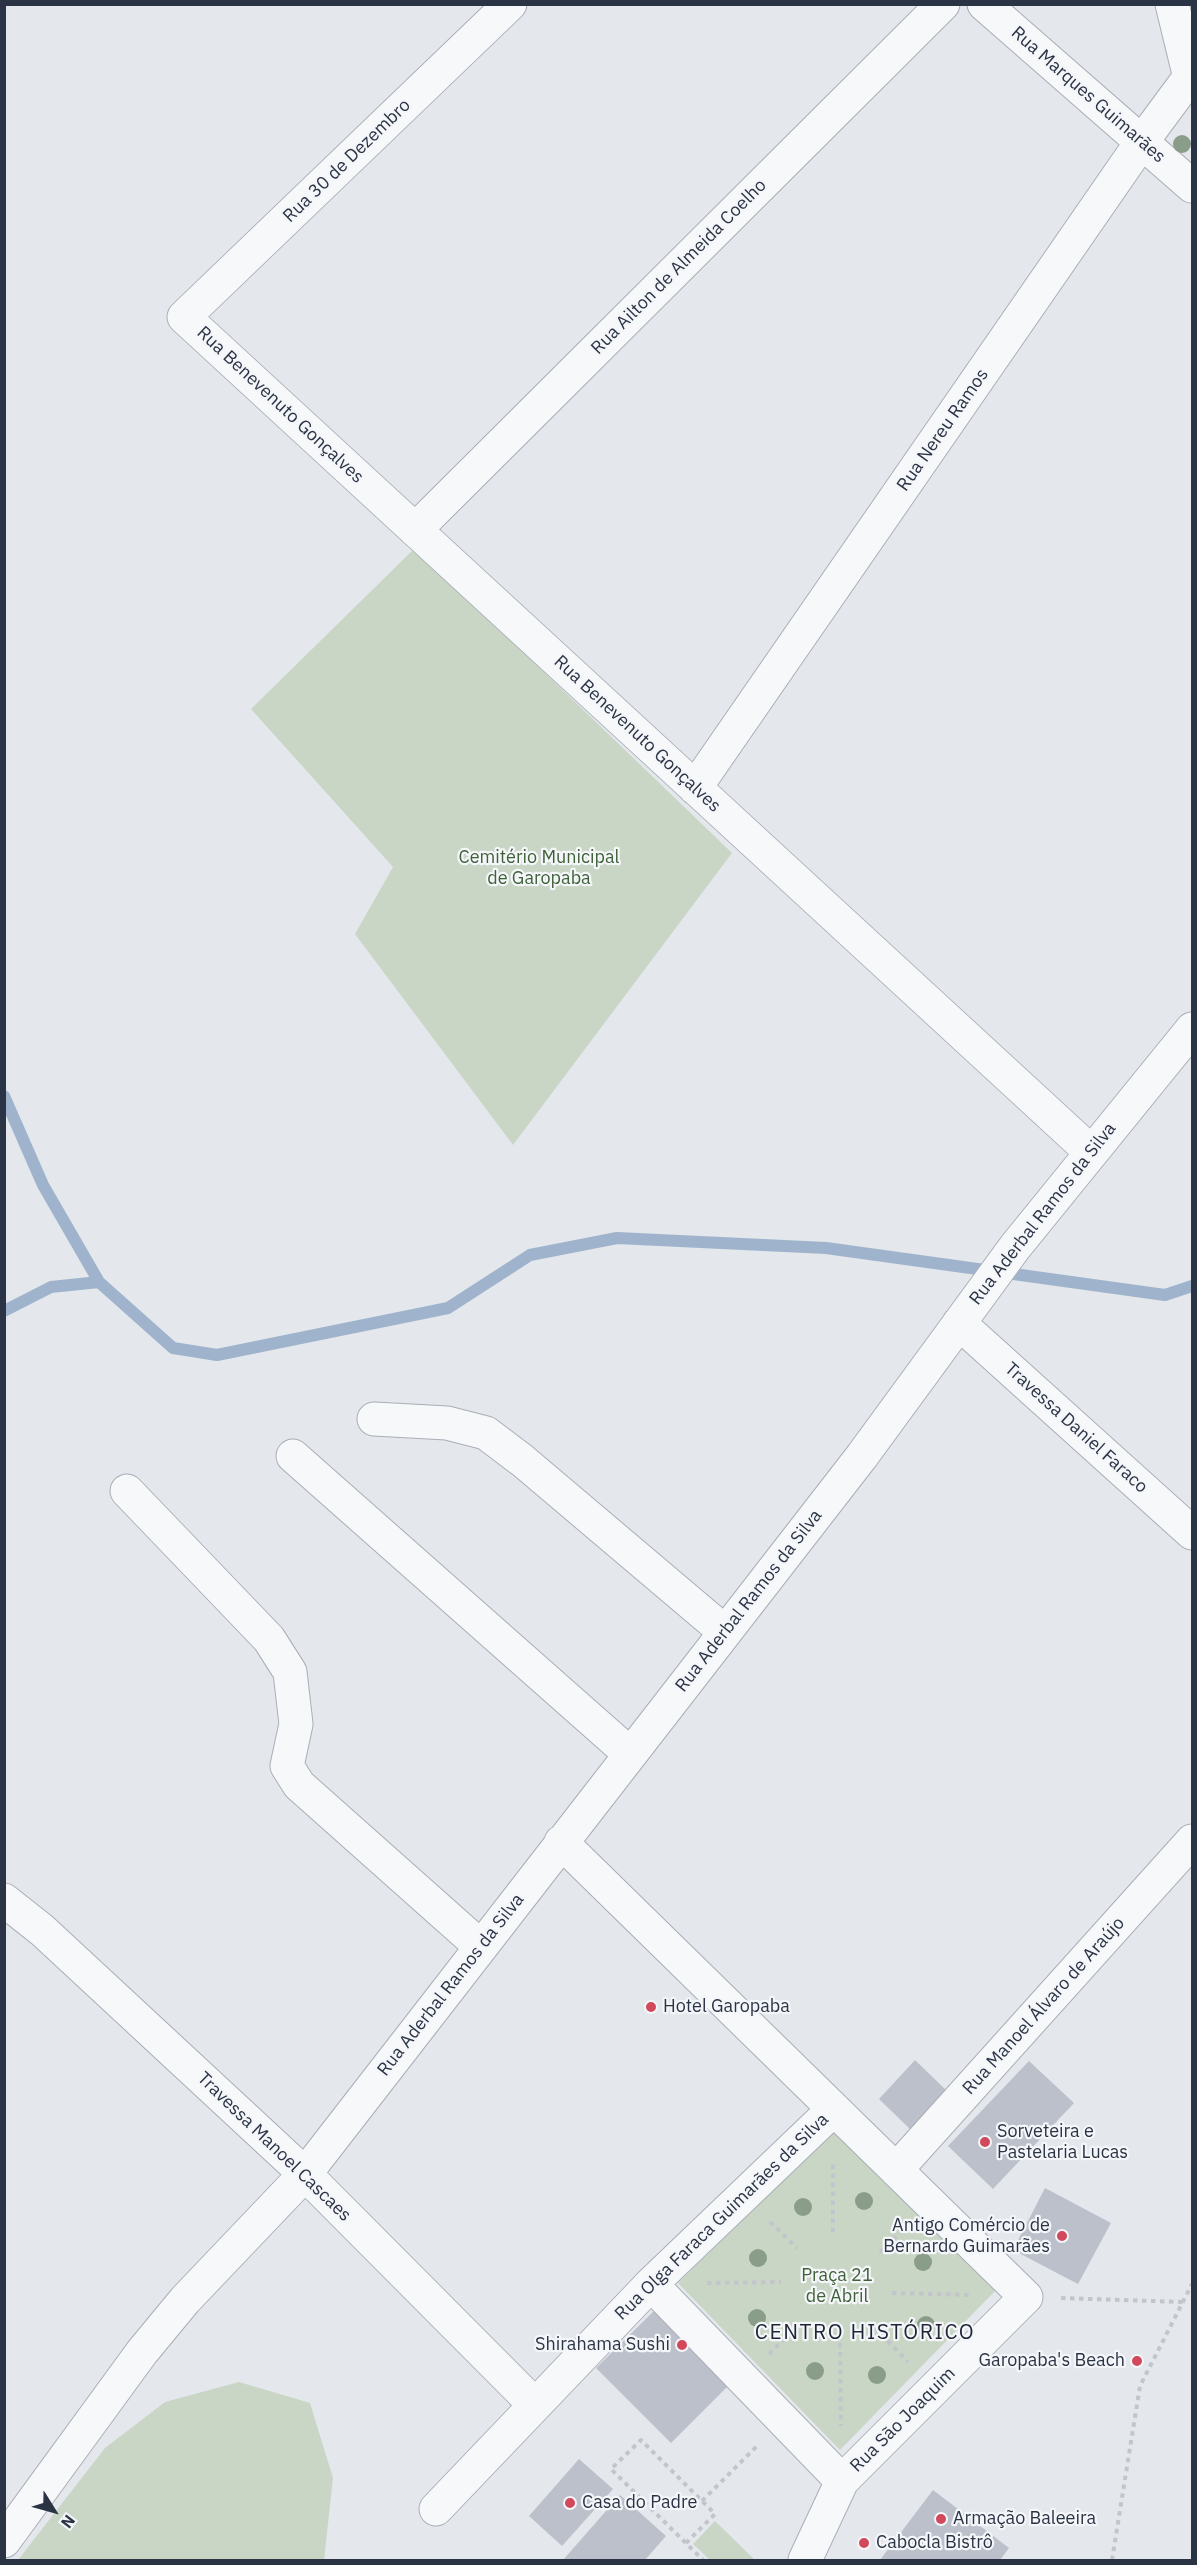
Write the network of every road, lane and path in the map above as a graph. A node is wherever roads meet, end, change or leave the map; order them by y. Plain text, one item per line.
1 (510, 4) edge
2 (943, 4) edge
3 (984, 4) edge
4 (1172, 4) edge
5 (1192, 79) edge
6 (1141, 143) junction
7 (1192, 186) edge
8 (184, 317) joint
9 (415, 530) junction
10 (695, 788) junction
11 (1192, 1029) edge
12 (1090, 1152) junction
13 (968, 1310) junction
14 (374, 1419) dead end
15 (293, 1456) dead end
16 (127, 1491) dead end
17 (1192, 1533) edge
18 (725, 1632) junction
19 (630, 1754) junction
20 (1192, 1841) edge
21 (561, 1842) junction
22 (4, 1900) edge
23 (480, 1946) junction
24 (834, 2109) junction
25 (896, 2170) junction
26 (305, 2174) junction
27 (832, 2232) dead end
28 (781, 2282) dead end
29 (651, 2284) junction
30 (1192, 2284) edge
31 (892, 2294) dead end
32 (1026, 2297) junction
33 (1183, 2302) junction
34 (875, 2328) dead end
35 (840, 2343) dead end
36 (933, 2389) junction
37 (534, 2404) junction
38 (783, 2419) junction
39 (842, 2481) junction
40 (702, 2501) junction
41 (436, 2509) dead end
42 (4, 2541) edge
43 (686, 2544) junction
44 (703, 2560) edge
45 (805, 2560) edge
46 (1112, 2560) edge

1 - 8 street, Rua 30 de Dezembro
2 - 9 street, Rua Ailton de Almeida Coelho
3 - 6 street, Rua Marques Guimarães
4 - 5 street
5 - 6 street, Rua Nereu Ramos
6 - 7 street, Rua Marques Guimarães
6 - 10 street, Rua Nereu Ramos
8 - 9 street, Rua Benevenuto Gonçalves
9 - 10 street, Rua Benevenuto Gonçalves
10 - 12 street, Rua Benevenuto Gonçalves
11 - 12 street, Rua Aderbal Ramos da Silva
12 - 13 street, Rua Aderbal Ramos da Silva
13 - 17 street, Travessa Daniel Faraco
13 - 18 street, Rua Aderbal Ramos da Silva
14 - 18 street
15 - 19 street
16 - 23 street
18 - 19 street, Rua Aderbal Ramos da Silva
19 - 21 street, Rua Aderbal Ramos da Silva
20 - 25 street, Rua Manoel Álvaro de Araújo
21 - 23 street, Rua Aderbal Ramos da Silva
21 - 24 street
22 - 26 street, Travessa Manoel Cascaes
23 - 26 street, Rua Aderbal Ramos da Silva
24 - 25 street
24 - 27 path
24 - 29 street, Rua Olga Faraca Guimarães da Silva
25 - 32 street
26 - 37 street, Travessa Manoel Cascaes
26 - 42 street, Rua Aderbal Ramos da Silva
28 - 29 path
29 - 37 street, Rua Olga Faraca Guimarães da Silva
29 - 38 street
30 - 33 path
31 - 32 path
32 - 33 path
32 - 36 street, Rua São Joaquim
33 - 46 path
34 - 36 path
35 - 39 path
36 - 39 street, Rua São Joaquim
37 - 41 street, Rua Olga Faraca Guimarães da Silva
38 - 39 street
38 - 40 path
39 - 45 street, Rua São Joaquim
40 - 43 path
40 - 43 path
43 - 44 path

